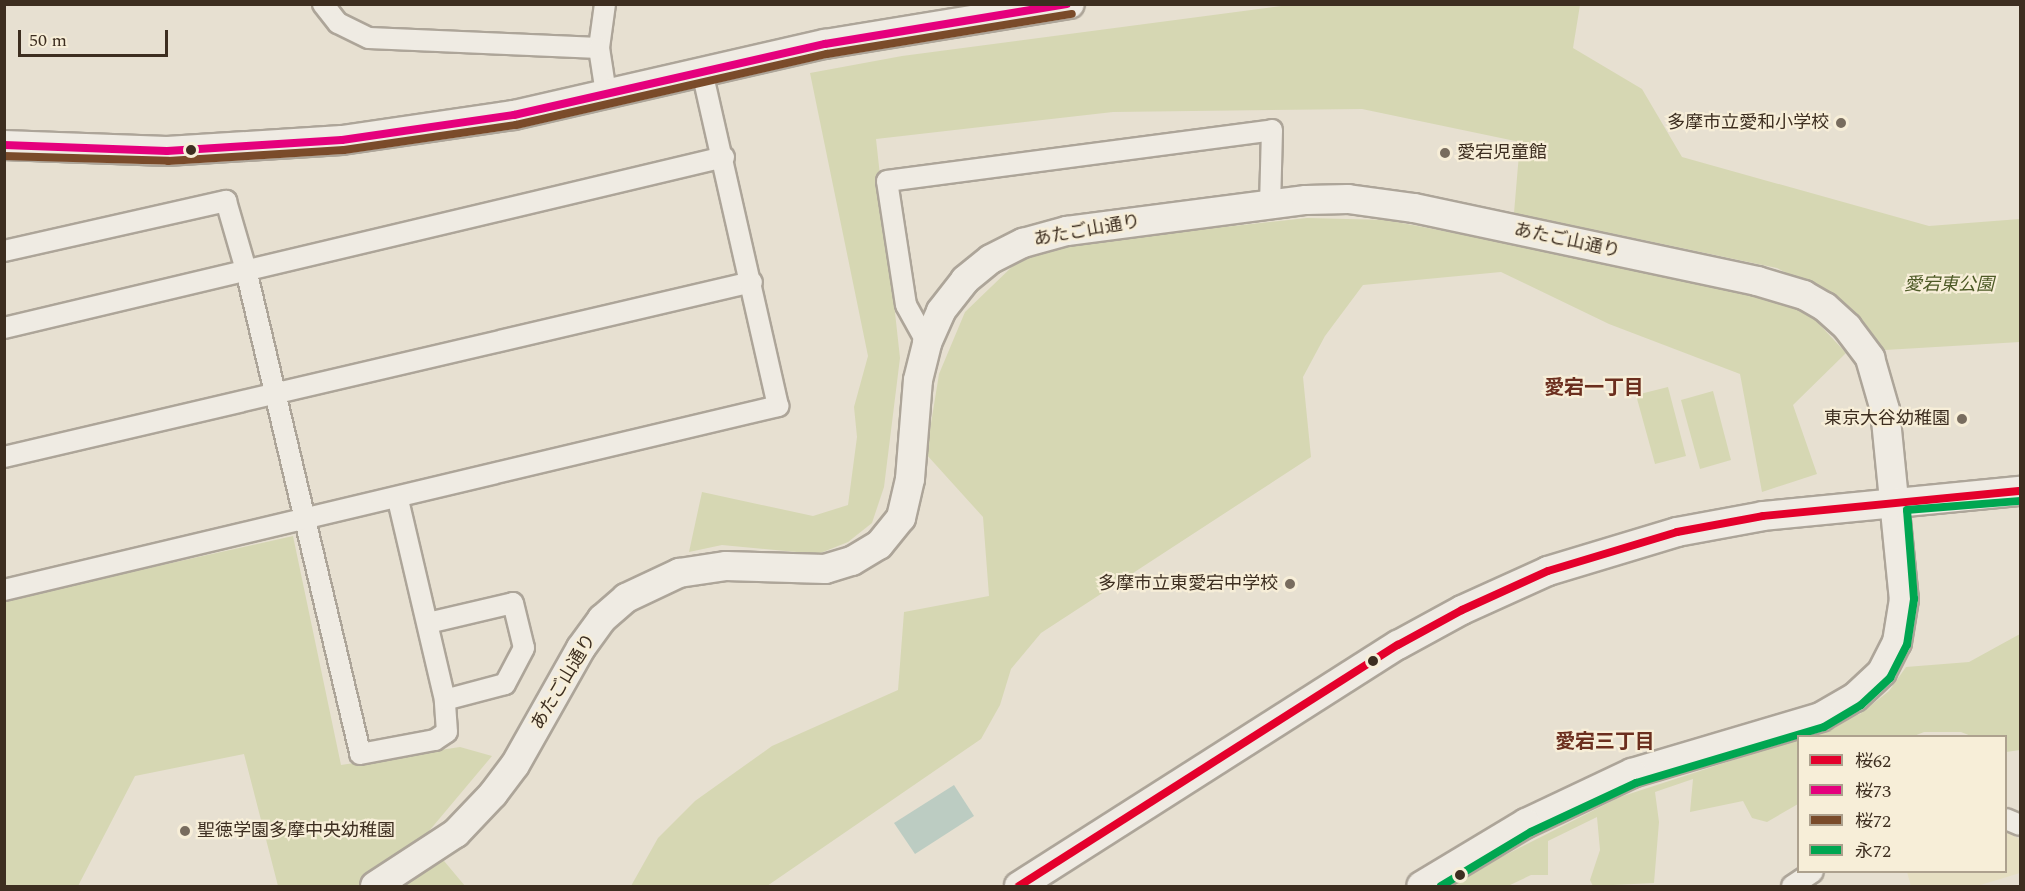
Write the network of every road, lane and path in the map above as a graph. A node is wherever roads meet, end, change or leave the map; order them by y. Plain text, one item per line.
1 (323, 4) edge
2 (605, 4) edge
3 (1070, 4) edge
4 (599, 48) junction
5 (702, 71) junction
6 (606, 93) junction
7 (4, 145) edge
8 (724, 157) junction
9 (1270, 204) junction
10 (4, 250) edge
11 (246, 270) junction
12 (752, 282) junction
13 (4, 328) edge
14 (927, 343) junction
15 (272, 395) junction
16 (4, 457) edge
17 (2020, 491) edge
18 (398, 500) junction
19 (1896, 500) junction
20 (304, 522) junction
21 (4, 590) edge
22 (428, 623) junction
23 (445, 700) junction
24 (1812, 873) edge
25 (375, 886) edge
26 (1019, 886) edge
27 (1421, 886) edge
28 (1792, 886) edge

1 - 4 street
2 - 4 street
3 - 5 street
4 - 6 street
5 - 6 street
5 - 8 street
6 - 7 street
8 - 11 street
8 - 12 street
9 - 14 street, あたご山通り
9 - 14 street
9 - 19 street, あたご山通り
10 - 11 street
11 - 13 street
11 - 15 street
12 - 15 street
12 - 18 street
14 - 25 street, あたご山通り
15 - 16 street
15 - 20 street
17 - 19 street
18 - 20 street
18 - 22 street
19 - 26 street
19 - 27 street, あたご山通り
20 - 21 street
20 - 23 street
22 - 23 street
22 - 23 street
24 - 28 street

